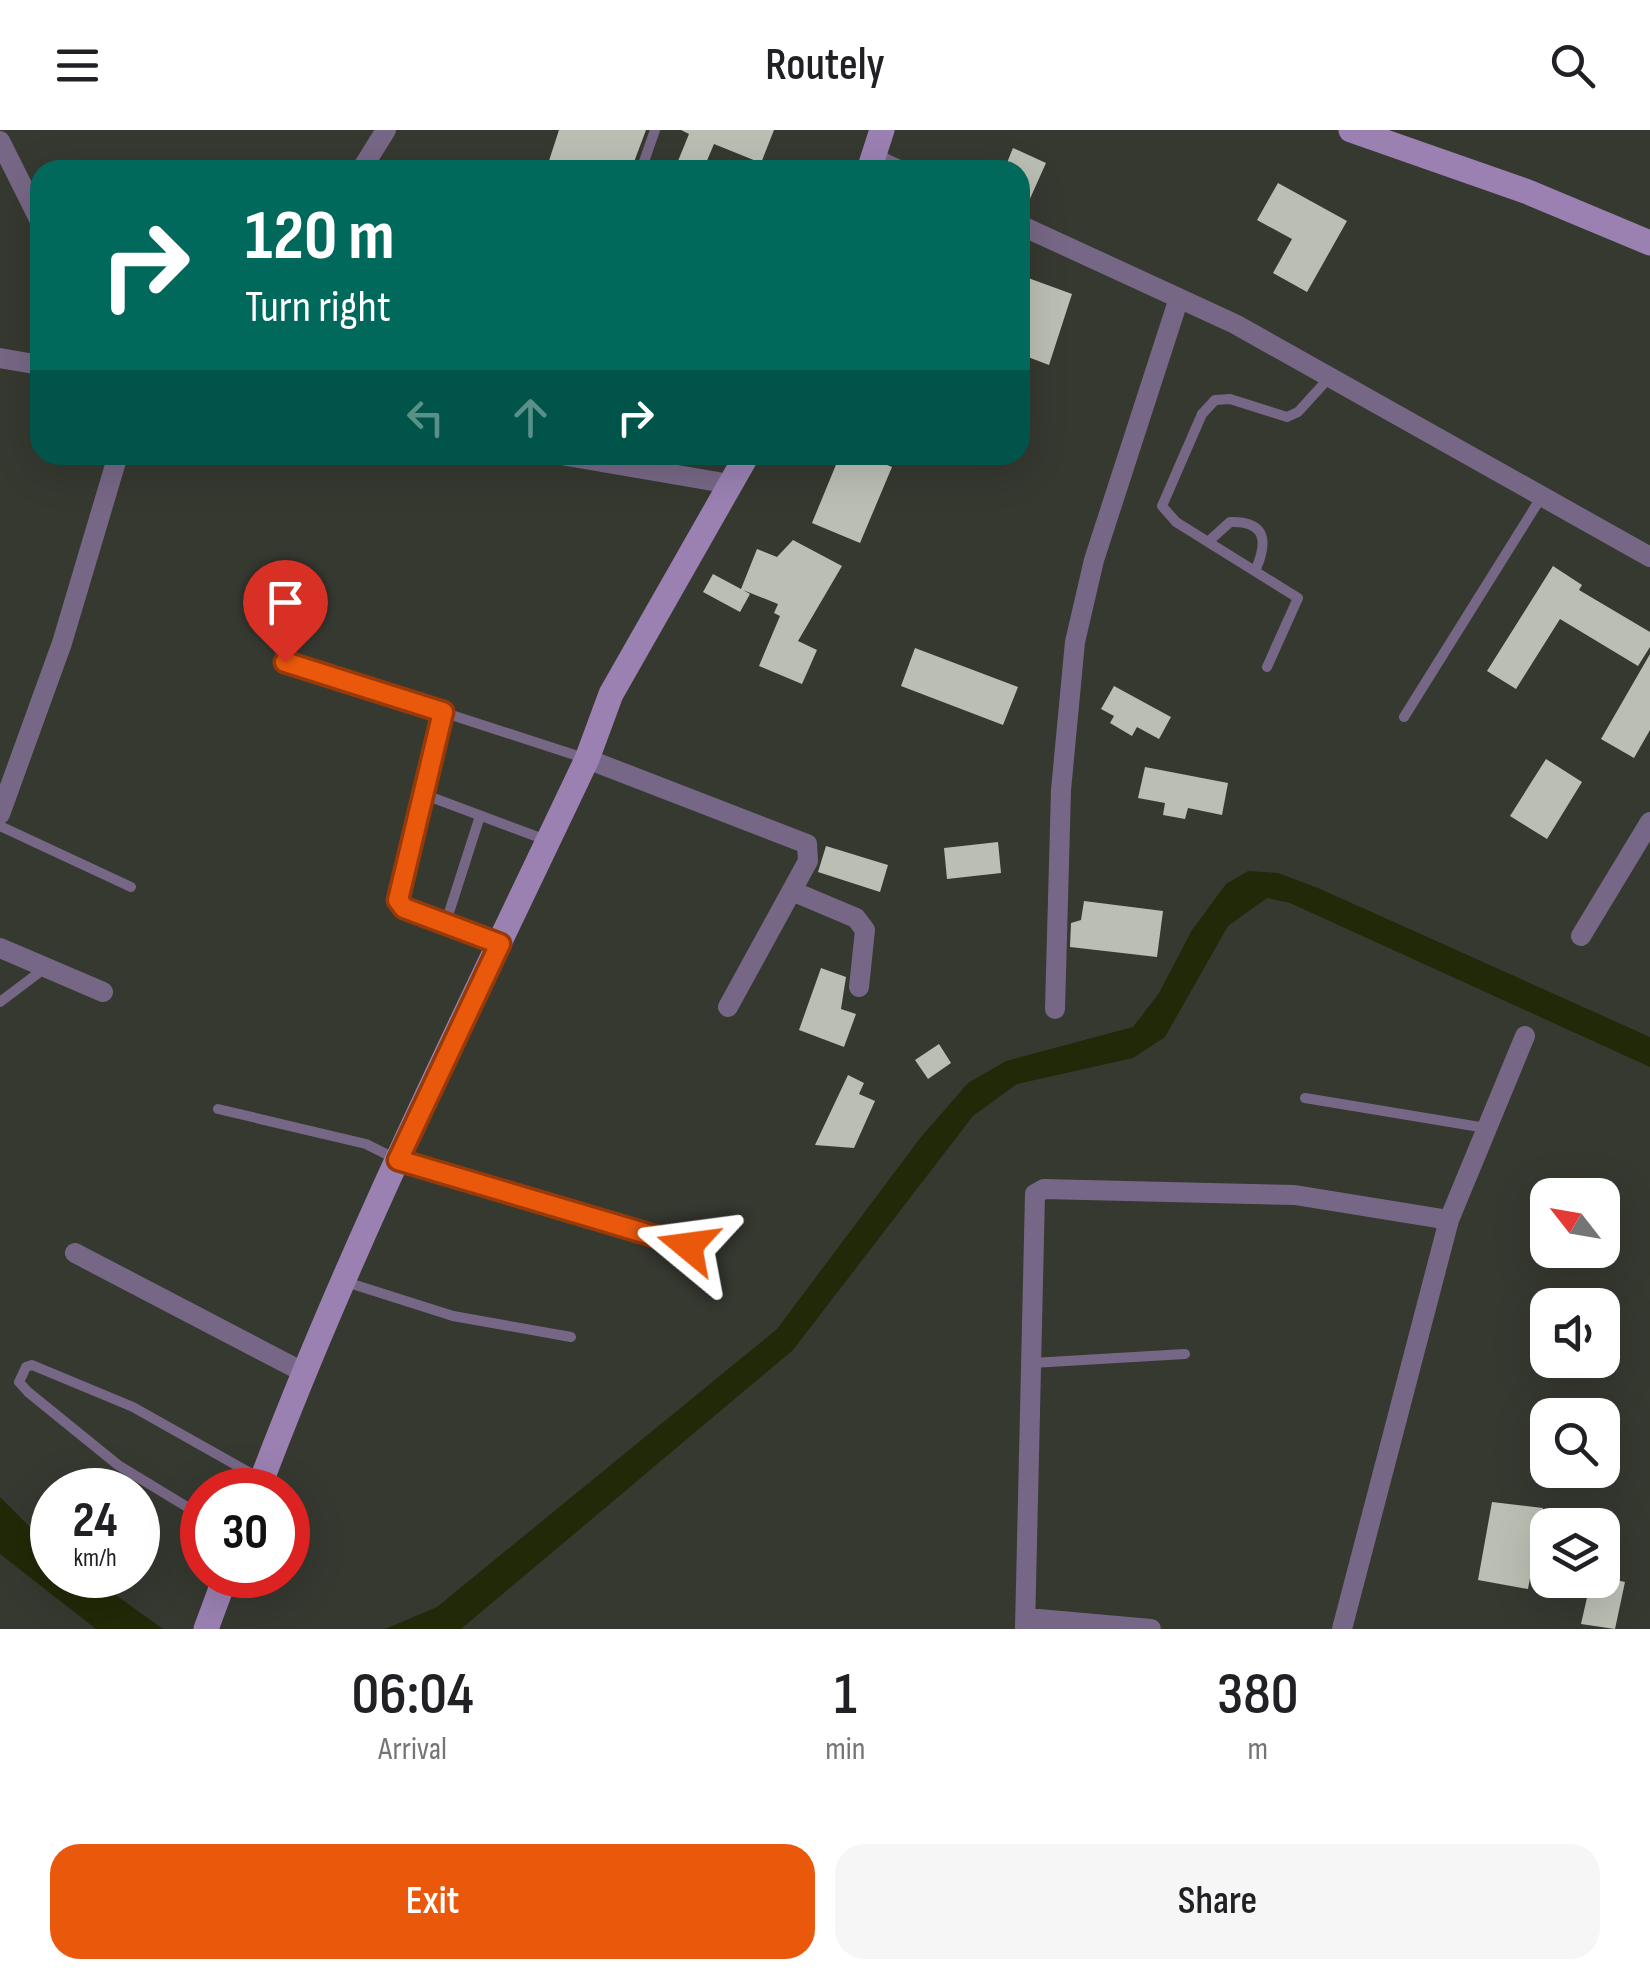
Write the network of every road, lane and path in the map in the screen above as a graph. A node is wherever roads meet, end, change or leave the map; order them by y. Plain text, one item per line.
1 (386, 130) edge
2 (655, 130) edge
3 (882, 130) edge
4 (1351, 130) edge
5 (0, 141) edge
6 (368, 160) edge
7 (644, 160) edge
8 (872, 160) edge
9 (30, 201) edge
10 (1030, 230) edge
11 (1650, 242) edge
12 (1178, 298) junction
13 (0, 358) edge
14 (30, 364) edge
15 (1330, 377) junction
16 (115, 465) edge
17 (619, 465) edge
18 (741, 465) edge
19 (730, 484) junction
20 (1542, 496) junction
21 (1209, 542) junction
22 (1650, 557) edge
23 (1256, 569) junction
24 (285, 662) dead end
25 (1268, 667) dead end
26 (443, 712) junction
27 (1404, 717) dead end
28 (587, 759) junction
29 (420, 794) junction
30 (0, 814) edge
31 (480, 816) junction
32 (1650, 822) edge
33 (0, 826) edge
34 (548, 841) junction
35 (131, 887) dead end
36 (792, 890) junction
37 (445, 924) junction
38 (1582, 936) dead end
39 (500, 944) junction
40 (0, 948) edge
41 (46, 968) junction
42 (859, 987) dead end
43 (103, 992) dead end
44 (0, 1002) edge
45 (728, 1007) dead end
46 (1056, 1009) dead end
47 (1525, 1036) dead end
48 (1305, 1098) dead end
49 (218, 1109) dead end
50 (1487, 1128) junction
51 (398, 1160) junction
52 (1449, 1220) junction
53 (688, 1246) dead end
54 (75, 1253) dead end
55 (346, 1282) junction
56 (571, 1337) dead end
57 (1184, 1354) dead end
58 (1032, 1363) junction
59 (303, 1372) junction
60 (232, 1468) edge
61 (266, 1468) edge
62 (180, 1503) edge
63 (217, 1598) edge
64 (208, 1622) edge
65 (1026, 1623) edge
66 (1150, 1629) edge
67 (1342, 1629) edge

1 - 6 street
2 - 7 lane
3 - 8 street
4 - 11 street
5 - 9 street
10 - 12 street
12 - 15 street
12 - 46 street
13 - 14 street
15 - 20 street
15 - 21 lane
16 - 30 street
17 - 19 street
18 - 19 street
19 - 28 street
20 - 22 street
20 - 27 lane
21 - 23 lane
21 - 23 lane
23 - 25 lane
24 - 26 lane
26 - 28 lane
26 - 29 lane
28 - 34 street
28 - 36 street
29 - 31 lane
29 - 37 lane
31 - 34 lane
31 - 37 lane
32 - 38 street
33 - 35 lane
34 - 39 street
36 - 42 street
36 - 45 street
37 - 39 lane
39 - 51 street
40 - 41 street
41 - 43 street
41 - 44 lane
47 - 50 street
48 - 50 lane
49 - 51 lane
50 - 52 street
51 - 53 street
51 - 55 street
52 - 58 street
52 - 67 street
54 - 59 street
55 - 56 lane
55 - 59 street
57 - 58 lane
58 - 65 street
59 - 61 street
60 - 62 lane
63 - 64 street
65 - 66 street

